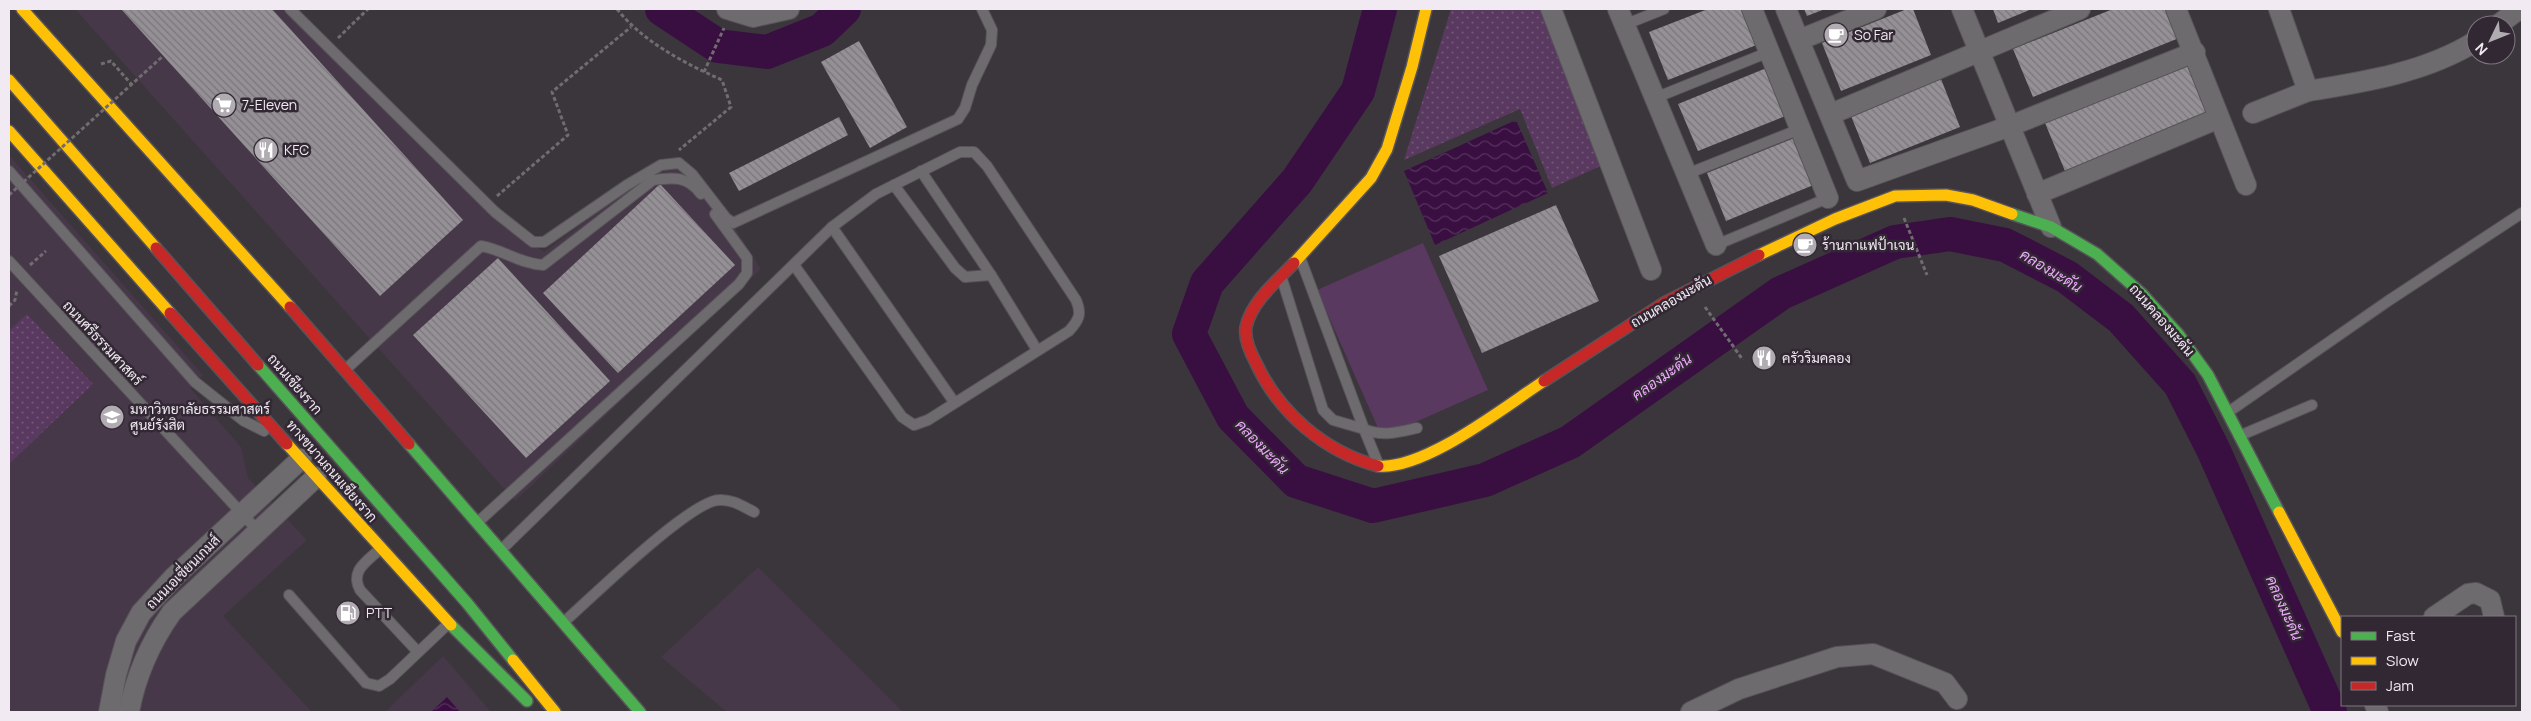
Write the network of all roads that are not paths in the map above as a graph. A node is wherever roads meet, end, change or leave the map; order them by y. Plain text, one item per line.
1 (22, 9) edge
2 (290, 9) edge
3 (789, 9) edge
4 (982, 9) edge
5 (1426, 9) edge
6 (1551, 9) edge
7 (1664, 9) edge
8 (1752, 9) edge
9 (1786, 9) edge
10 (1876, 9) edge
11 (1962, 9) edge
12 (2080, 9) edge
13 (2176, 9) edge
14 (2279, 9) edge
15 (726, 17) edge
16 (1621, 17) edge
17 (1799, 40) junction
18 (2466, 47) edge
19 (1979, 50) junction
20 (1769, 52) junction
21 (2195, 52) junction
22 (9, 80) edge
23 (2308, 91) junction
24 (1654, 98) junction
25 (2253, 113) dead end
26 (1831, 114) junction
27 (2219, 118) junction
28 (2010, 126) junction
29 (1800, 129) junction
30 (9, 131) edge
31 (9, 171) edge
32 (922, 171) junction
33 (1687, 174) junction
34 (894, 185) junction
35 (2246, 185) dead end
36 (2037, 194) junction
37 (1828, 198) joint
38 (2522, 213) edge
39 (832, 227) junction
40 (2051, 227) junction
41 (1716, 245) joint
42 (1300, 257) junction
43 (9, 261) edge
44 (794, 265) junction
45 (1651, 270) dead end
46 (991, 275) junction
47 (1281, 277) junction
48 (1037, 350) junction
49 (346, 370) junction
50 (954, 402) junction
51 (2312, 405) dead end
52 (2227, 413) junction
53 (1417, 428) dead end
54 (1364, 429) junction
55 (2238, 437) junction
56 (295, 452) junction
57 (1380, 467) junction
58 (316, 477) junction
59 (754, 512) dead end
60 (242, 514) junction
61 (478, 522) junction
62 (259, 532) junction
63 (380, 549) junction
64 (501, 550) junction
65 (290, 595) dead end
66 (156, 598) junction
67 (172, 612) junction
68 (2435, 616) edge
69 (2494, 616) edge
70 (564, 622) junction
71 (449, 623) junction
72 (2341, 630) edge
73 (418, 652) junction
74 (1957, 699) dead end
75 (534, 708) dead end
76 (109, 712) edge
77 (129, 712) edge
78 (555, 712) edge
79 (640, 712) edge
80 (1691, 712) edge

1 - 49 street
2 - 4 lane
3 - 15 street
5 - 42 street, ถนนคลองมะดัน
6 - 45 street
7 - 16 lane
8 - 20 street
9 - 17 street
10 - 17 street
11 - 19 street
12 - 19 street
13 - 21 street
14 - 23 street
16 - 24 street
17 - 26 street
18 - 23 street
19 - 26 street
19 - 28 street
20 - 24 lane
20 - 29 street
21 - 27 street
21 - 28 street
22 - 78 street, ถนนเชียงราก
23 - 25 street
24 - 33 street
26 - 28 street
27 - 35 street
27 - 36 street
28 - 36 street
29 - 33 lane
29 - 37 street
30 - 56 street, ทางขนานถนนเชียงราก
31 - 56 lane
32 - 34 lane
32 - 46 lane
32 - 48 lane
33 - 41 street
34 - 39 lane
34 - 46 lane
36 - 40 street
37 - 41 lane
38 - 52 lane
39 - 44 lane
39 - 50 lane
40 - 52 street, ถนนคลองมะดัน
40 - 57 street, ถนนคลองมะดัน
42 - 47 street, ถนนคลองมะดัน
42 - 54 lane
43 - 60 lane, ถนนศรีธรรมศาสตร์
44 - 50 lane
44 - 64 lane
46 - 48 lane
47 - 54 lane
47 - 57 street, ถนนคลองมะดัน
48 - 50 lane
49 - 61 street
49 - 61 lane
51 - 55 lane
52 - 55 street, ถนนคลองมะดัน
53 - 54 lane
54 - 57 lane
55 - 72 street, ถนนคลองมะดัน
56 - 58 street, ทางขนานถนนเชียงราก
56 - 60 street, ถนนเอเซี่ยนเกมส์
58 - 62 street, ถนนเอเซี่ยนเกมส์
58 - 63 street, ทางขนานถนนเชียงราก
59 - 70 lane
60 - 62 lane, ถนนศรีธรรมศาสตร์
60 - 66 street, ถนนเอเซี่ยนเกมส์
61 - 64 street
62 - 67 street, ถนนเอเซี่ยนเกมส์
63 - 71 street, ทางขนานถนนเชียงราก
63 - 73 lane
64 - 70 street
65 - 73 lane
66 - 67 street
66 - 76 street, ถนนเอเซี่ยนเกมส์
67 - 77 street, ถนนเอเซี่ยนเกมส์
68 - 69 street
70 - 79 street
71 - 73 lane
71 - 75 street, ทางขนานถนนเชียงราก
74 - 80 street

